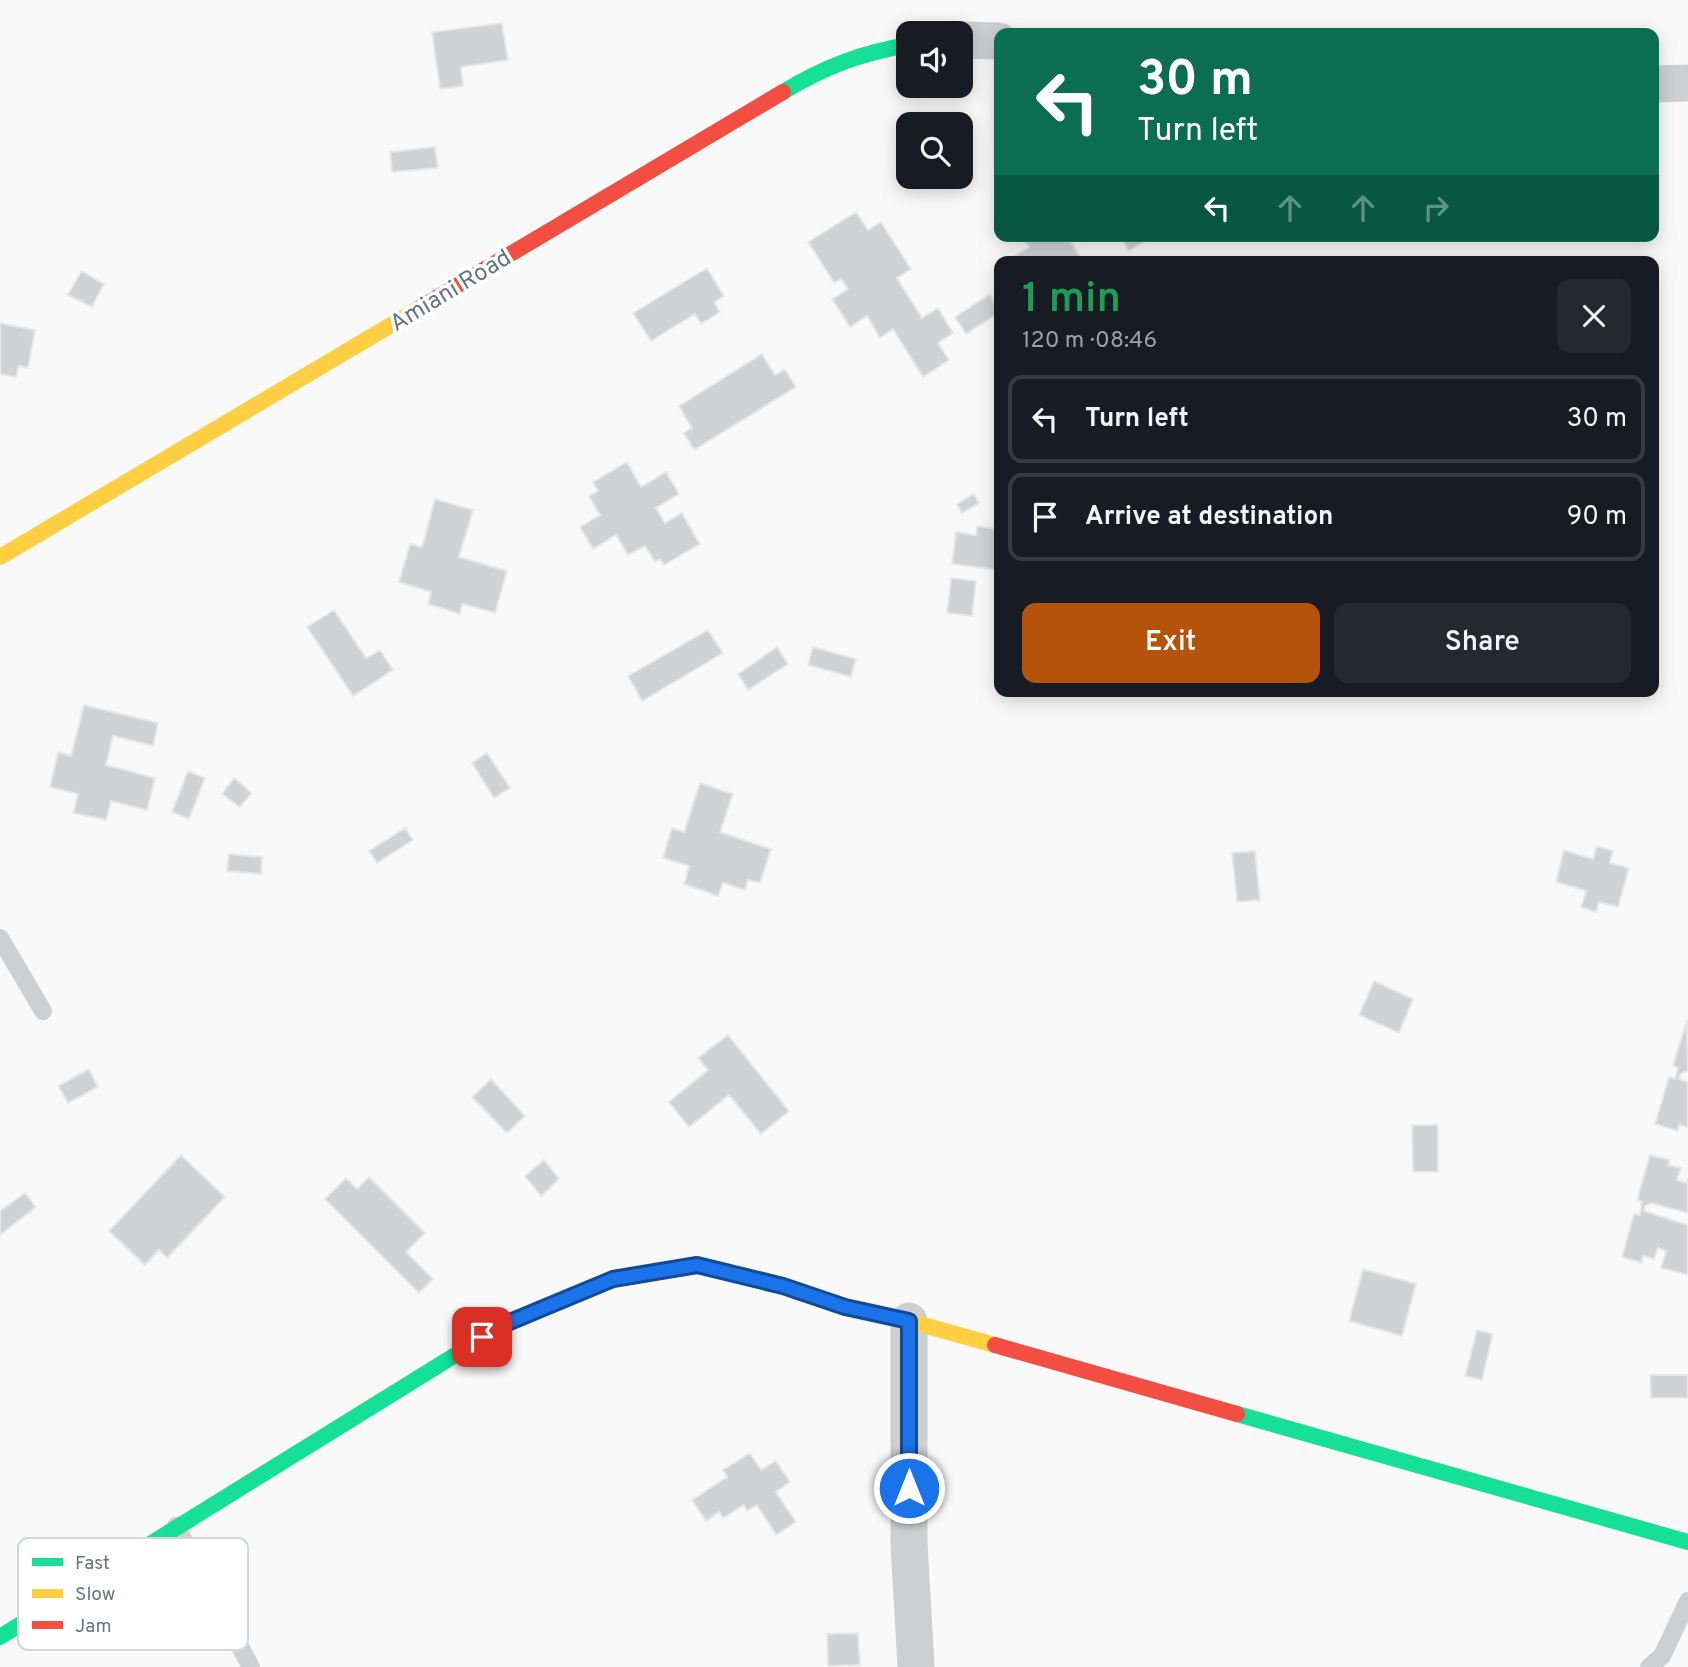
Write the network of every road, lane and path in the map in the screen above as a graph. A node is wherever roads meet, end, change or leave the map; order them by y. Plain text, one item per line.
1 (973, 40) edge
2 (994, 41) edge
3 (896, 46) edge
4 (1688, 83) edge
5 (1659, 84) edge
6 (0, 557) edge
7 (0, 938) edge
8 (43, 1011) dead end
9 (909, 1321) junction
10 (176, 1526) junction
11 (157, 1538) edge
12 (182, 1538) edge
13 (1688, 1542) edge
14 (1688, 1601) edge
15 (18, 1626) edge
16 (0, 1637) edge
17 (242, 1650) edge
18 (251, 1667) edge
19 (916, 1667) edge
20 (1649, 1667) edge

1 - 2 street
3 - 6 street, Amiani Road
4 - 5 street
7 - 8 lane
9 - 10 street
9 - 13 street
9 - 19 street
10 - 11 street
10 - 12 lane
14 - 20 lane
15 - 16 street
17 - 18 lane

